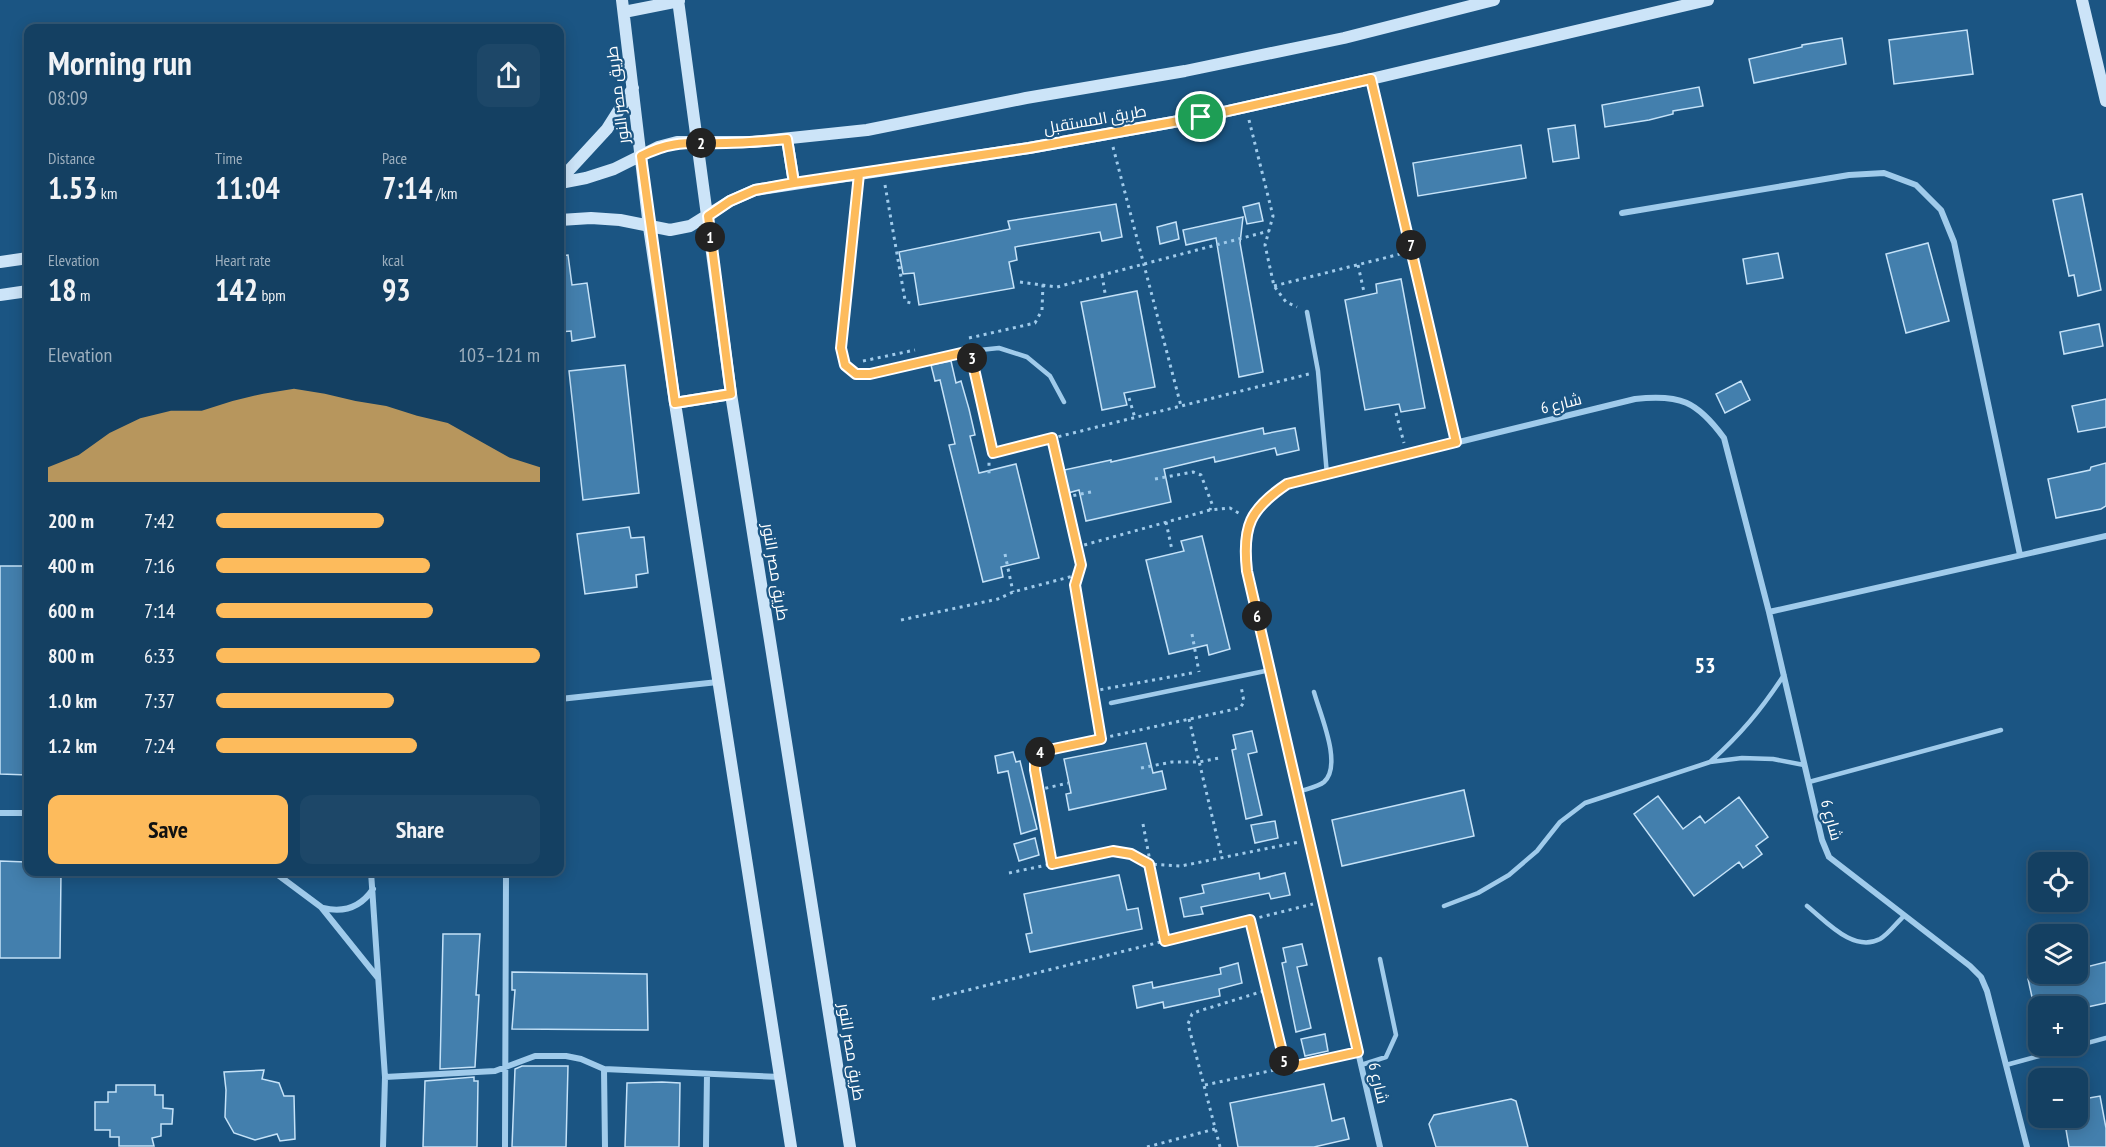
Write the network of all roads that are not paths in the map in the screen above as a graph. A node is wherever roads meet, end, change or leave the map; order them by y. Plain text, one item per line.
1 (1494, 0) edge
2 (1708, 0) edge
3 (2082, 0) edge
4 (679, 1) edge
5 (623, 6) edge
6 (633, 88) junction
7 (2106, 101) edge
8 (787, 139) junction
9 (697, 143) junction
10 (641, 156) junction
11 (859, 174) junction
12 (564, 177) edge
13 (564, 181) edge
14 (794, 183) junction
15 (1622, 213) dead end
16 (708, 216) junction
17 (564, 217) edge
18 (649, 227) junction
19 (24, 259) edge
20 (0, 262) edge
21 (24, 292) edge
22 (0, 295) edge
23 (1307, 312) road end
24 (970, 351) joint
25 (731, 394) junction
26 (1064, 402) dead end
27 (675, 403) junction
28 (1327, 475) junction
29 (2106, 536) edge
30 (2020, 555) junction
31 (1769, 612) junction
32 (1270, 670) junction
33 (1784, 675) junction
34 (718, 682) junction
35 (1314, 692) dead end
36 (564, 699) edge
37 (1112, 703) dead end
38 (2001, 730) dead end
39 (1710, 762) junction
40 (1804, 765) junction
41 (1809, 782) junction
42 (1298, 792) junction
43 (0, 813) edge
44 (24, 813) edge
45 (279, 876) edge
46 (372, 876) edge
47 (506, 876) edge
48 (373, 888) junction
49 (1444, 906) dead end
50 (1807, 906) dead end
51 (321, 907) junction
52 (1904, 915) junction
53 (1380, 959) dead end
54 (379, 979) junction
55 (2106, 1038) edge
56 (1361, 1065) junction
57 (2006, 1065) junction
58 (505, 1067) junction
59 (604, 1069) junction
60 (707, 1074) junction
61 (385, 1077) junction
62 (780, 1077) junction
63 (383, 1147) edge
64 (505, 1147) edge
65 (605, 1147) edge
66 (706, 1147) edge
67 (790, 1147) edge
68 (850, 1147) edge
69 (1380, 1147) edge
70 (2027, 1147) edge

1 - 8 street, طريق المستقبل
2 - 11 street, طريق المستقبل
3 - 7 street
4 - 5 street
4 - 9 street, طريق مصر النور
5 - 6 street, طريق مصر النور
6 - 10 street, طريق مصر النور
6 - 12 street
8 - 9 street, طريق المستقبل
8 - 14 street
9 - 10 street, طريق المستقبل
9 - 16 street, طريق مصر النور
10 - 13 street, طريق المستقبل
10 - 18 street, طريق مصر النور
11 - 14 street, طريق المستقبل
11 - 24 street
14 - 16 street, طريق المستقبل
15 - 30 street
16 - 18 street, طريق المستقبل
16 - 25 street, طريق مصر النور
17 - 18 street, طريق المستقبل
18 - 27 street, طريق مصر النور
19 - 20 street
21 - 22 street
23 - 28 lane
24 - 26 lane
25 - 27 street
25 - 68 street, طريق مصر النور
27 - 34 street, طريق مصر النور
28 - 31 street, شارع 6
28 - 32 street, شارع 6
29 - 30 street
30 - 31 street
31 - 33 street, شارع 6
32 - 37 lane
32 - 42 street, شارع 6
33 - 39 lane
33 - 40 street, شارع 6
34 - 36 street
34 - 62 street, طريق مصر النور
35 - 42 lane
38 - 41 lane
39 - 40 lane
39 - 49 lane
40 - 41 street, شارع 6
41 - 52 street, شارع 6
42 - 56 street, شارع 6
43 - 44 street
45 - 51 street
46 - 48 street
47 - 58 street
48 - 51 street
48 - 54 street
50 - 52 lane
51 - 54 street
52 - 57 street, شارع 6
53 - 56 lane
54 - 61 street
55 - 57 lane
56 - 69 street, شارع 6
57 - 70 street, شارع 6
58 - 59 street
58 - 61 street
58 - 64 street
59 - 60 street
59 - 65 street
60 - 62 street
60 - 66 street
61 - 63 street
62 - 67 street, طريق مصر النور

